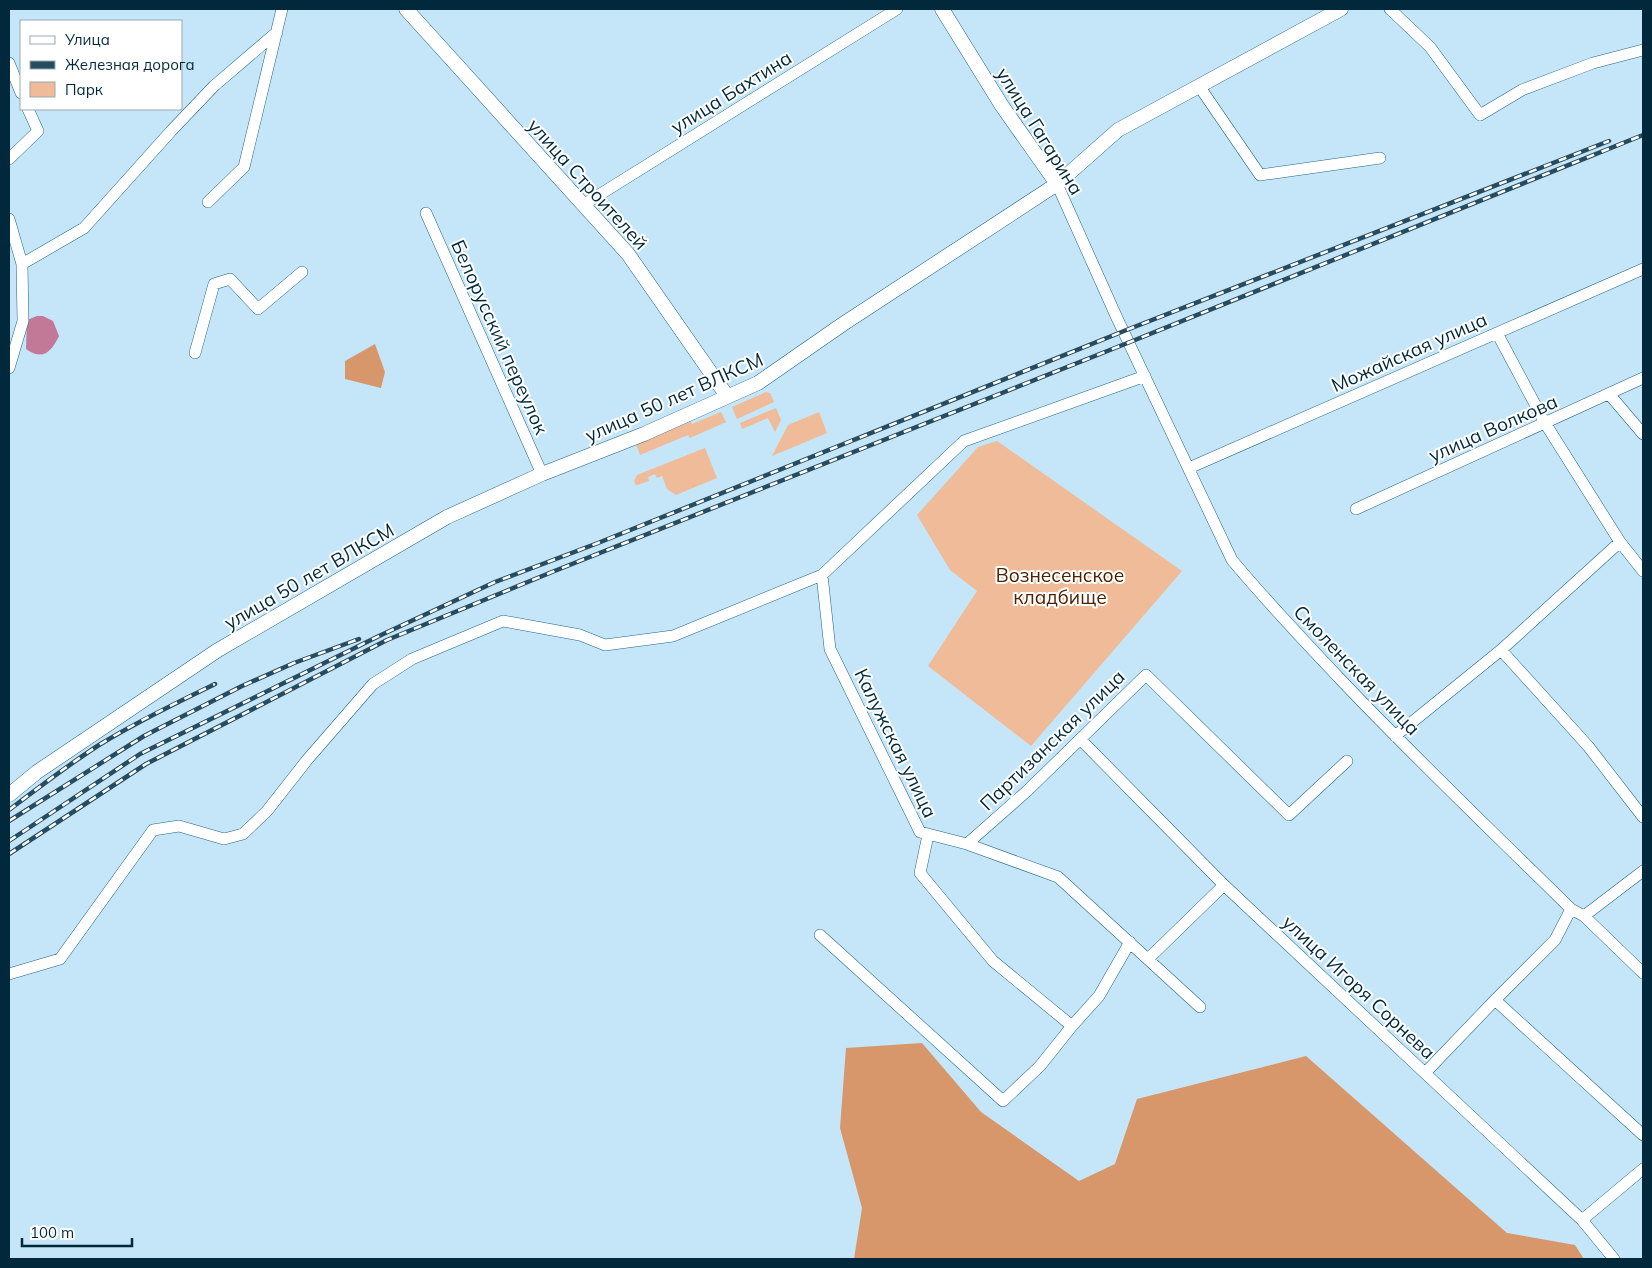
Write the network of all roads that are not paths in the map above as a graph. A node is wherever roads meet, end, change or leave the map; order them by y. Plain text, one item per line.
1 (282, 9) edge
2 (406, 9) edge
3 (897, 9) edge
4 (942, 9) edge
5 (1340, 9) edge
6 (1390, 9) edge
7 (277, 32) junction
8 (1643, 50) edge
9 (9, 63) edge
10 (1199, 86) junction
11 (20, 90) edge
12 (28, 110) edge
13 (1380, 158) dead end
14 (9, 159) edge
15 (1056, 184) junction
16 (208, 202) dead end
17 (583, 205) junction
18 (426, 214) dead end
19 (9, 219) edge
20 (22, 264) junction
21 (1643, 269) edge
22 (302, 272) dead end
23 (1124, 331) joint
24 (1497, 333) junction
25 (195, 353) dead end
26 (9, 368) edge
27 (1144, 376) junction
28 (1643, 378) edge
29 (1609, 394) junction
30 (728, 396) junction
31 (1545, 423) junction
32 (1643, 434) edge
33 (1189, 468) junction
34 (542, 474) junction
35 (1356, 508) dead end
36 (1620, 542) junction
37 (1643, 571) edge
38 (822, 575) junction
39 (1501, 650) junction
40 (1395, 736) junction
41 (1080, 738) junction
42 (1347, 761) dead end
43 (9, 795) edge
44 (1643, 817) edge
45 (928, 835) junction
46 (967, 844) junction
47 (1643, 871) edge
48 (1224, 884) junction
49 (1571, 909) junction
50 (1584, 916) junction
51 (820, 935) dead end
52 (1130, 942) junction
53 (1148, 959) junction
54 (1643, 973) edge
55 (9, 974) edge
56 (1495, 1000) junction
57 (1200, 1007) dead end
58 (1072, 1026) junction
59 (1425, 1073) junction
60 (1643, 1135) edge
61 (1643, 1169) edge
62 (1582, 1220) junction
63 (1614, 1259) edge

1 - 7 street
2 - 17 main road, улица Строителей
3 - 17 street, улица Бахтина
4 - 15 main road, улица Гагарина
5 - 10 main road, улица 50 лет ВЛКСМ
6 - 8 street
7 - 16 street
7 - 20 street
9 - 11 street
10 - 13 street
10 - 15 main road, улица 50 лет ВЛКСМ
12 - 14 street
15 - 23 street, улица Гагарина
15 - 30 main road, улица 50 лет ВЛКСМ
17 - 30 main road, улица Строителей
18 - 34 street, Белорусский переулок
19 - 20 street
20 - 26 street
21 - 24 street, Можайская улица
22 - 25 street
23 - 27 street, Смоленская улица
24 - 31 street
24 - 33 street, Можайская улица
27 - 33 street, Смоленская улица
27 - 38 street
28 - 29 street, улица Волкова
29 - 31 street, улица Волкова
29 - 32 street
30 - 34 main road, улица 50 лет ВЛКСМ
31 - 35 street, улица Волкова
31 - 36 street
33 - 40 street, Смоленская улица
34 - 43 main road, улица 50 лет ВЛКСМ
36 - 37 street
36 - 39 street
38 - 45 street, Калужская улица
38 - 55 street
39 - 40 street
39 - 44 street
40 - 49 street, Смоленская улица
41 - 42 street, Партизанская улица
41 - 46 street, Партизанская улица
41 - 48 street, улица Игоря Сорнева
45 - 46 street, Калужская улица
45 - 58 street
46 - 52 street, Калужская улица
47 - 50 street
48 - 53 street
48 - 59 street, улица Игоря Сорнева
49 - 50 street, Смоленская улица
49 - 56 street
50 - 54 street, Смоленская улица
51 - 58 street
52 - 53 street, Калужская улица
52 - 58 street
53 - 57 street, Калужская улица
56 - 59 street
56 - 60 street
59 - 62 street, улица Игоря Сорнева
61 - 62 street
62 - 63 street, улица Игоря Сорнева

